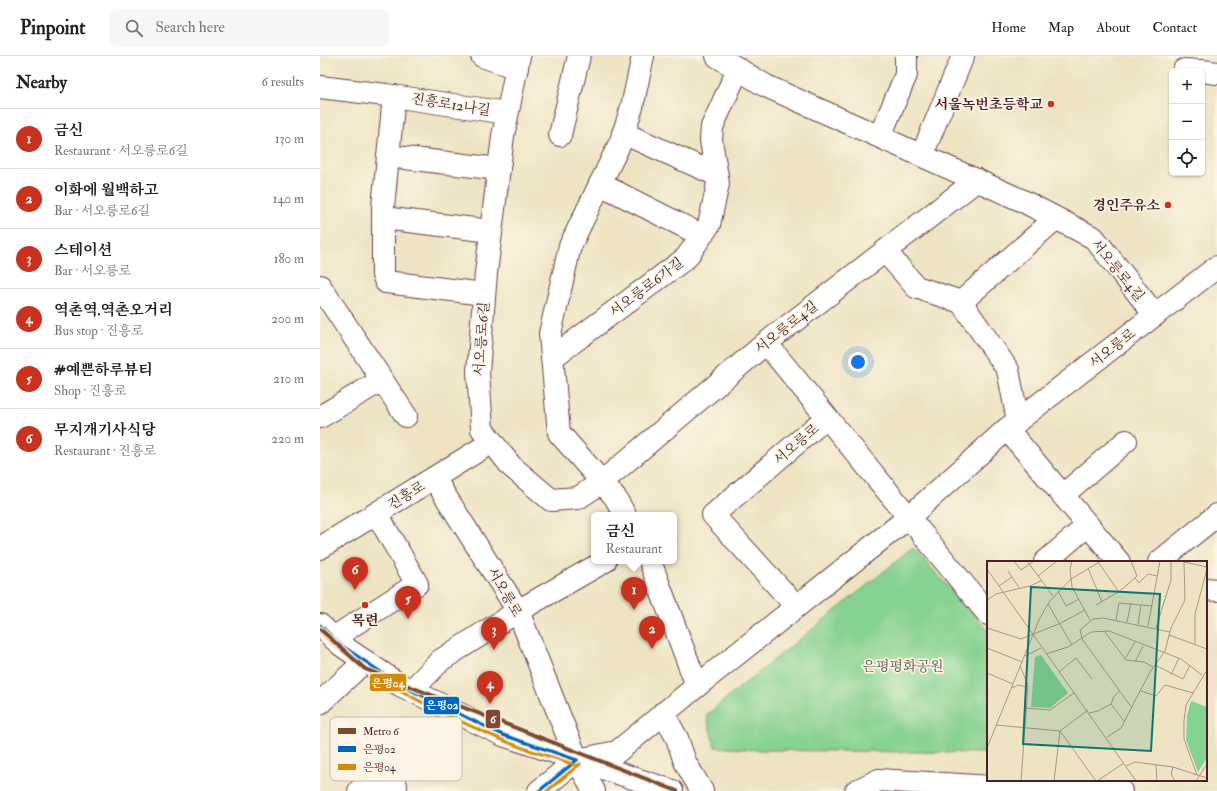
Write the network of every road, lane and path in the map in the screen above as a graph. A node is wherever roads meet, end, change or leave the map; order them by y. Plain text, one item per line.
1 (482, 56) edge
2 (579, 56) edge
3 (643, 56) edge
4 (906, 56) edge
5 (963, 56) edge
6 (729, 61) edge
7 (518, 62) edge
8 (1205, 72) edge
9 (1217, 73) edge
10 (320, 87) edge
11 (394, 96) junction
12 (507, 113) junction
13 (623, 134) junction
14 (560, 135) dead end
15 (880, 136) junction
16 (922, 155) junction
17 (388, 156) junction
18 (499, 169) junction
19 (717, 174) junction
20 (976, 180) junction
21 (600, 184) junction
22 (383, 218) junction
23 (1055, 219) junction
24 (491, 231) junction
25 (701, 236) junction
26 (884, 251) junction
27 (1217, 267) edge
28 (321, 289) edge
29 (484, 294) junction
30 (961, 302) junction
31 (1155, 315) junction
32 (766, 343) junction
33 (552, 358) junction
34 (382, 380) junction
35 (406, 416) dead end
36 (320, 417) edge
37 (826, 418) junction
38 (1012, 425) junction
39 (1126, 441) dead end
40 (492, 442) junction
41 (434, 478) junction
42 (602, 482) junction
43 (1063, 495) junction
44 (623, 512) edge
45 (377, 514) junction
46 (1217, 515) edge
47 (909, 517) junction
48 (1088, 525) junction
49 (320, 548) edge
50 (1046, 561) edge
51 (1118, 561) edge
52 (1160, 561) edge
53 (600, 564) edge
54 (651, 564) edge
55 (1207, 589) edge
56 (1217, 590) edge
57 (796, 606) junction
58 (518, 611) junction
59 (987, 613) edge
60 (327, 632) edge
61 (365, 661) junction
62 (697, 686) junction
63 (412, 690) junction
64 (320, 702) edge
65 (663, 713) junction
66 (577, 760) junction
67 (1013, 784) edge
68 (396, 786) dead end
69 (892, 786) edge
70 (359, 791) edge
71 (539, 791) edge
72 (594, 791) edge
73 (672, 791) edge
74 (702, 791) edge
75 (856, 791) edge
76 (1121, 791) edge

1 - 7 street
2 - 14 street
3 - 13 street
4 - 15 street
5 - 16 street
6 - 15 street, 서오릉로4길
6 - 19 street, 서오릉로6가길
7 - 12 street, 서오릉로6길
8 - 9 street
10 - 11 street, 진흥로12나길
11 - 12 street, 진흥로12나길
11 - 17 street, 진흥로12나길
12 - 18 street, 서오릉로6길
13 - 19 street
13 - 21 street
15 - 16 street, 서오릉로4길
16 - 20 street, 서오릉로4길
17 - 18 street
17 - 22 street, 진흥로12나길
18 - 24 street, 서오릉로6길
19 - 25 street, 서오릉로6가길
20 - 23 street, 서오릉로4길
20 - 26 street, 서오릉로4길
21 - 25 street
21 - 33 street
22 - 24 street
22 - 29 street, 진흥로12나길
23 - 30 street
23 - 31 street, 서오릉로4길
24 - 29 street, 서오릉로6길
25 - 33 street, 서오릉로6가길
26 - 30 street
26 - 32 street, 서오릉로4길
27 - 31 street, 서오릉로
28 - 34 street
29 - 40 street, 서오릉로6길
30 - 38 street
31 - 38 street, 서오릉로
32 - 37 street, 서오릉로
32 - 42 street, 서오릉로4길
33 - 42 street
34 - 35 street
34 - 36 street
37 - 47 street, 서오릉로
37 - 57 street, 서오릉로
38 - 43 street
38 - 47 street, 서오릉로
39 - 43 street
40 - 41 street, 진흥로
40 - 42 street, 서오릉로6길
41 - 45 street, 진흥로
41 - 58 street, 서오릉로
42 - 44 street
43 - 48 street
45 - 49 street, 진흥로
45 - 60 street
46 - 52 street
47 - 57 street, 서오릉로
47 - 59 street, 서오릉로
48 - 50 street
48 - 51 street
53 - 58 street
54 - 62 street
55 - 56 street
57 - 62 street, 서오릉로
58 - 63 street
58 - 66 street, 서오릉로
60 - 61 street
61 - 63 street
61 - 64 street
62 - 65 street, 서오릉로
63 - 66 street
65 - 66 street, 서오릉로
65 - 74 street
66 - 71 street, 서오릉로
66 - 72 street
66 - 73 street
67 - 69 street
67 - 76 street
68 - 70 street
69 - 75 street

